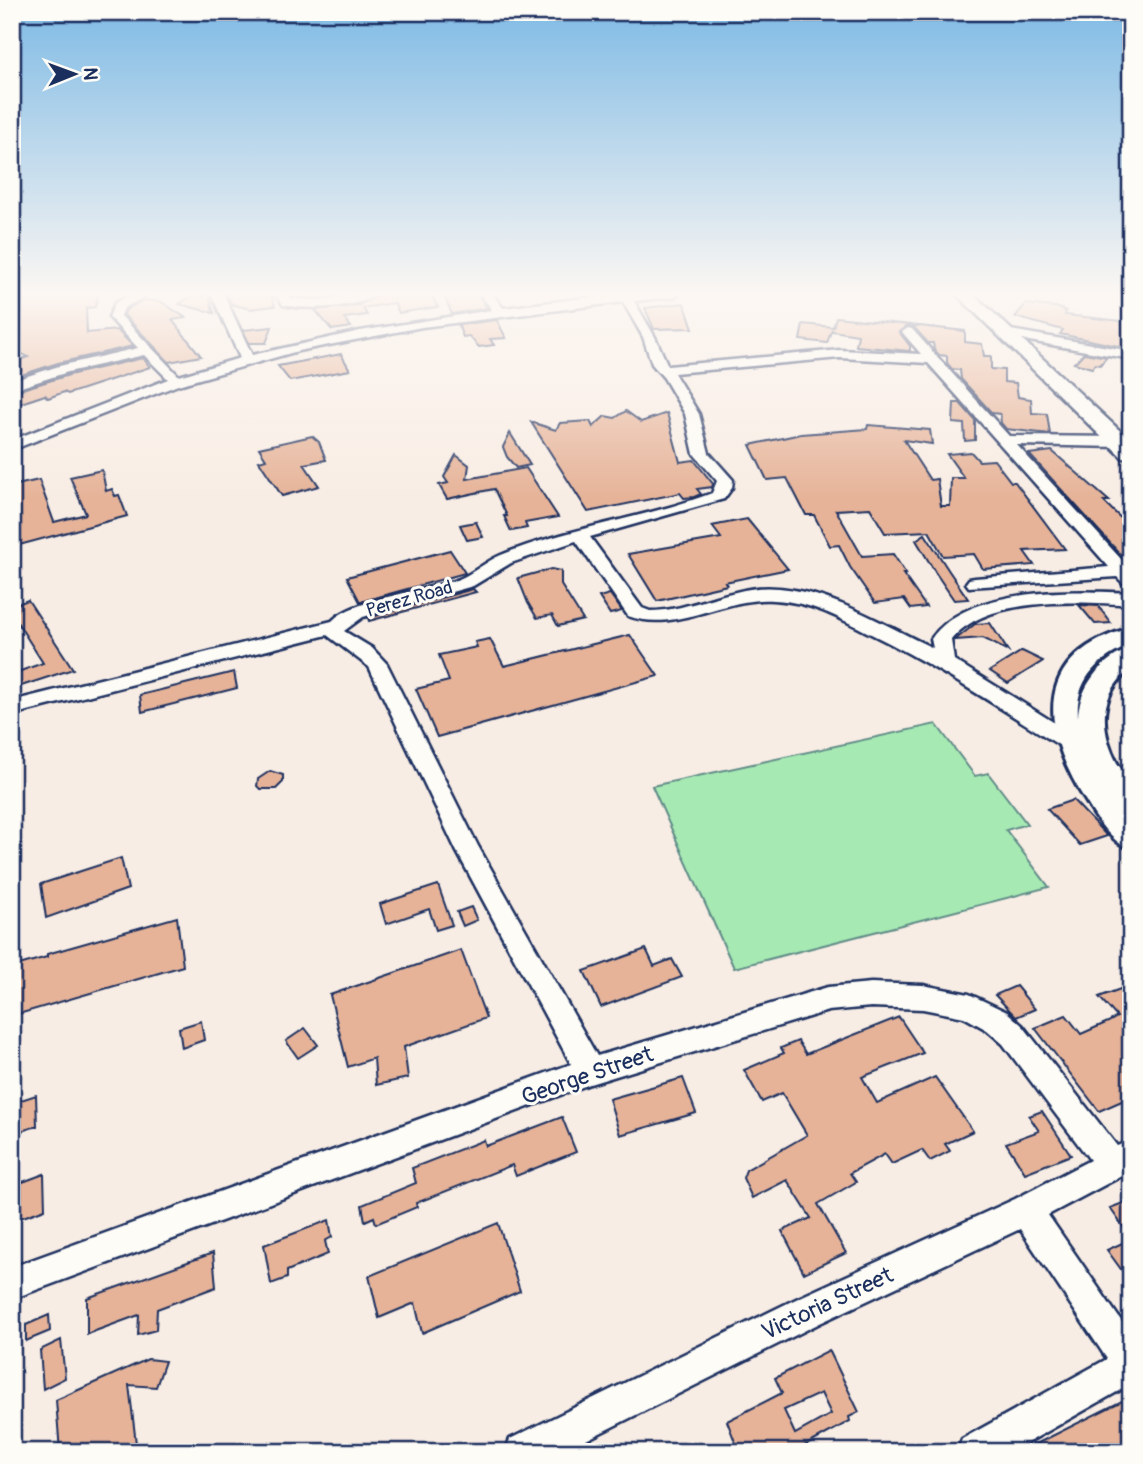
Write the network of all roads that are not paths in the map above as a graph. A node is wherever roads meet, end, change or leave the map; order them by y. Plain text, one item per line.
1 (98, 361) edge
2 (159, 361) edge
3 (230, 361) edge
4 (660, 361) edge
5 (735, 361) edge
6 (935, 361) edge
7 (1036, 361) edge
8 (664, 370) junction
9 (174, 377) junction
10 (12, 386) edge
11 (12, 434) edge
12 (1006, 440) junction
13 (12, 446) edge
14 (1127, 446) edge
15 (580, 535) junction
16 (1126, 576) edge
17 (975, 583) dead end
18 (1131, 598) edge
19 (337, 626) junction
20 (1131, 636) edge
21 (1131, 657) edge
22 (944, 662) junction
23 (12, 708) edge
24 (1082, 744) junction
25 (1131, 804) edge
26 (1131, 838) edge
27 (590, 1071) junction
28 (1121, 1160) edge
29 (1026, 1210) junction
30 (12, 1283) edge
31 (523, 1452) edge
32 (975, 1452) edge

1 - 10 street
2 - 9 street
3 - 9 street
4 - 8 street, Perez Road
5 - 8 street
6 - 12 street
7 - 14 highway
8 - 15 street, Perez Road
9 - 11 street
9 - 13 street
12 - 14 street
12 - 16 street
15 - 19 street, Perez Road
15 - 22 street
16 - 17 street
18 - 22 street
19 - 23 street
19 - 27 street, Perez Road
20 - 24 main road
21 - 24 main road
22 - 24 street
24 - 25 main road
24 - 26 main road
27 - 28 street, George Street
27 - 30 street, George Street
28 - 29 street, Victoria Street
29 - 31 street, Victoria Street
29 - 32 street

